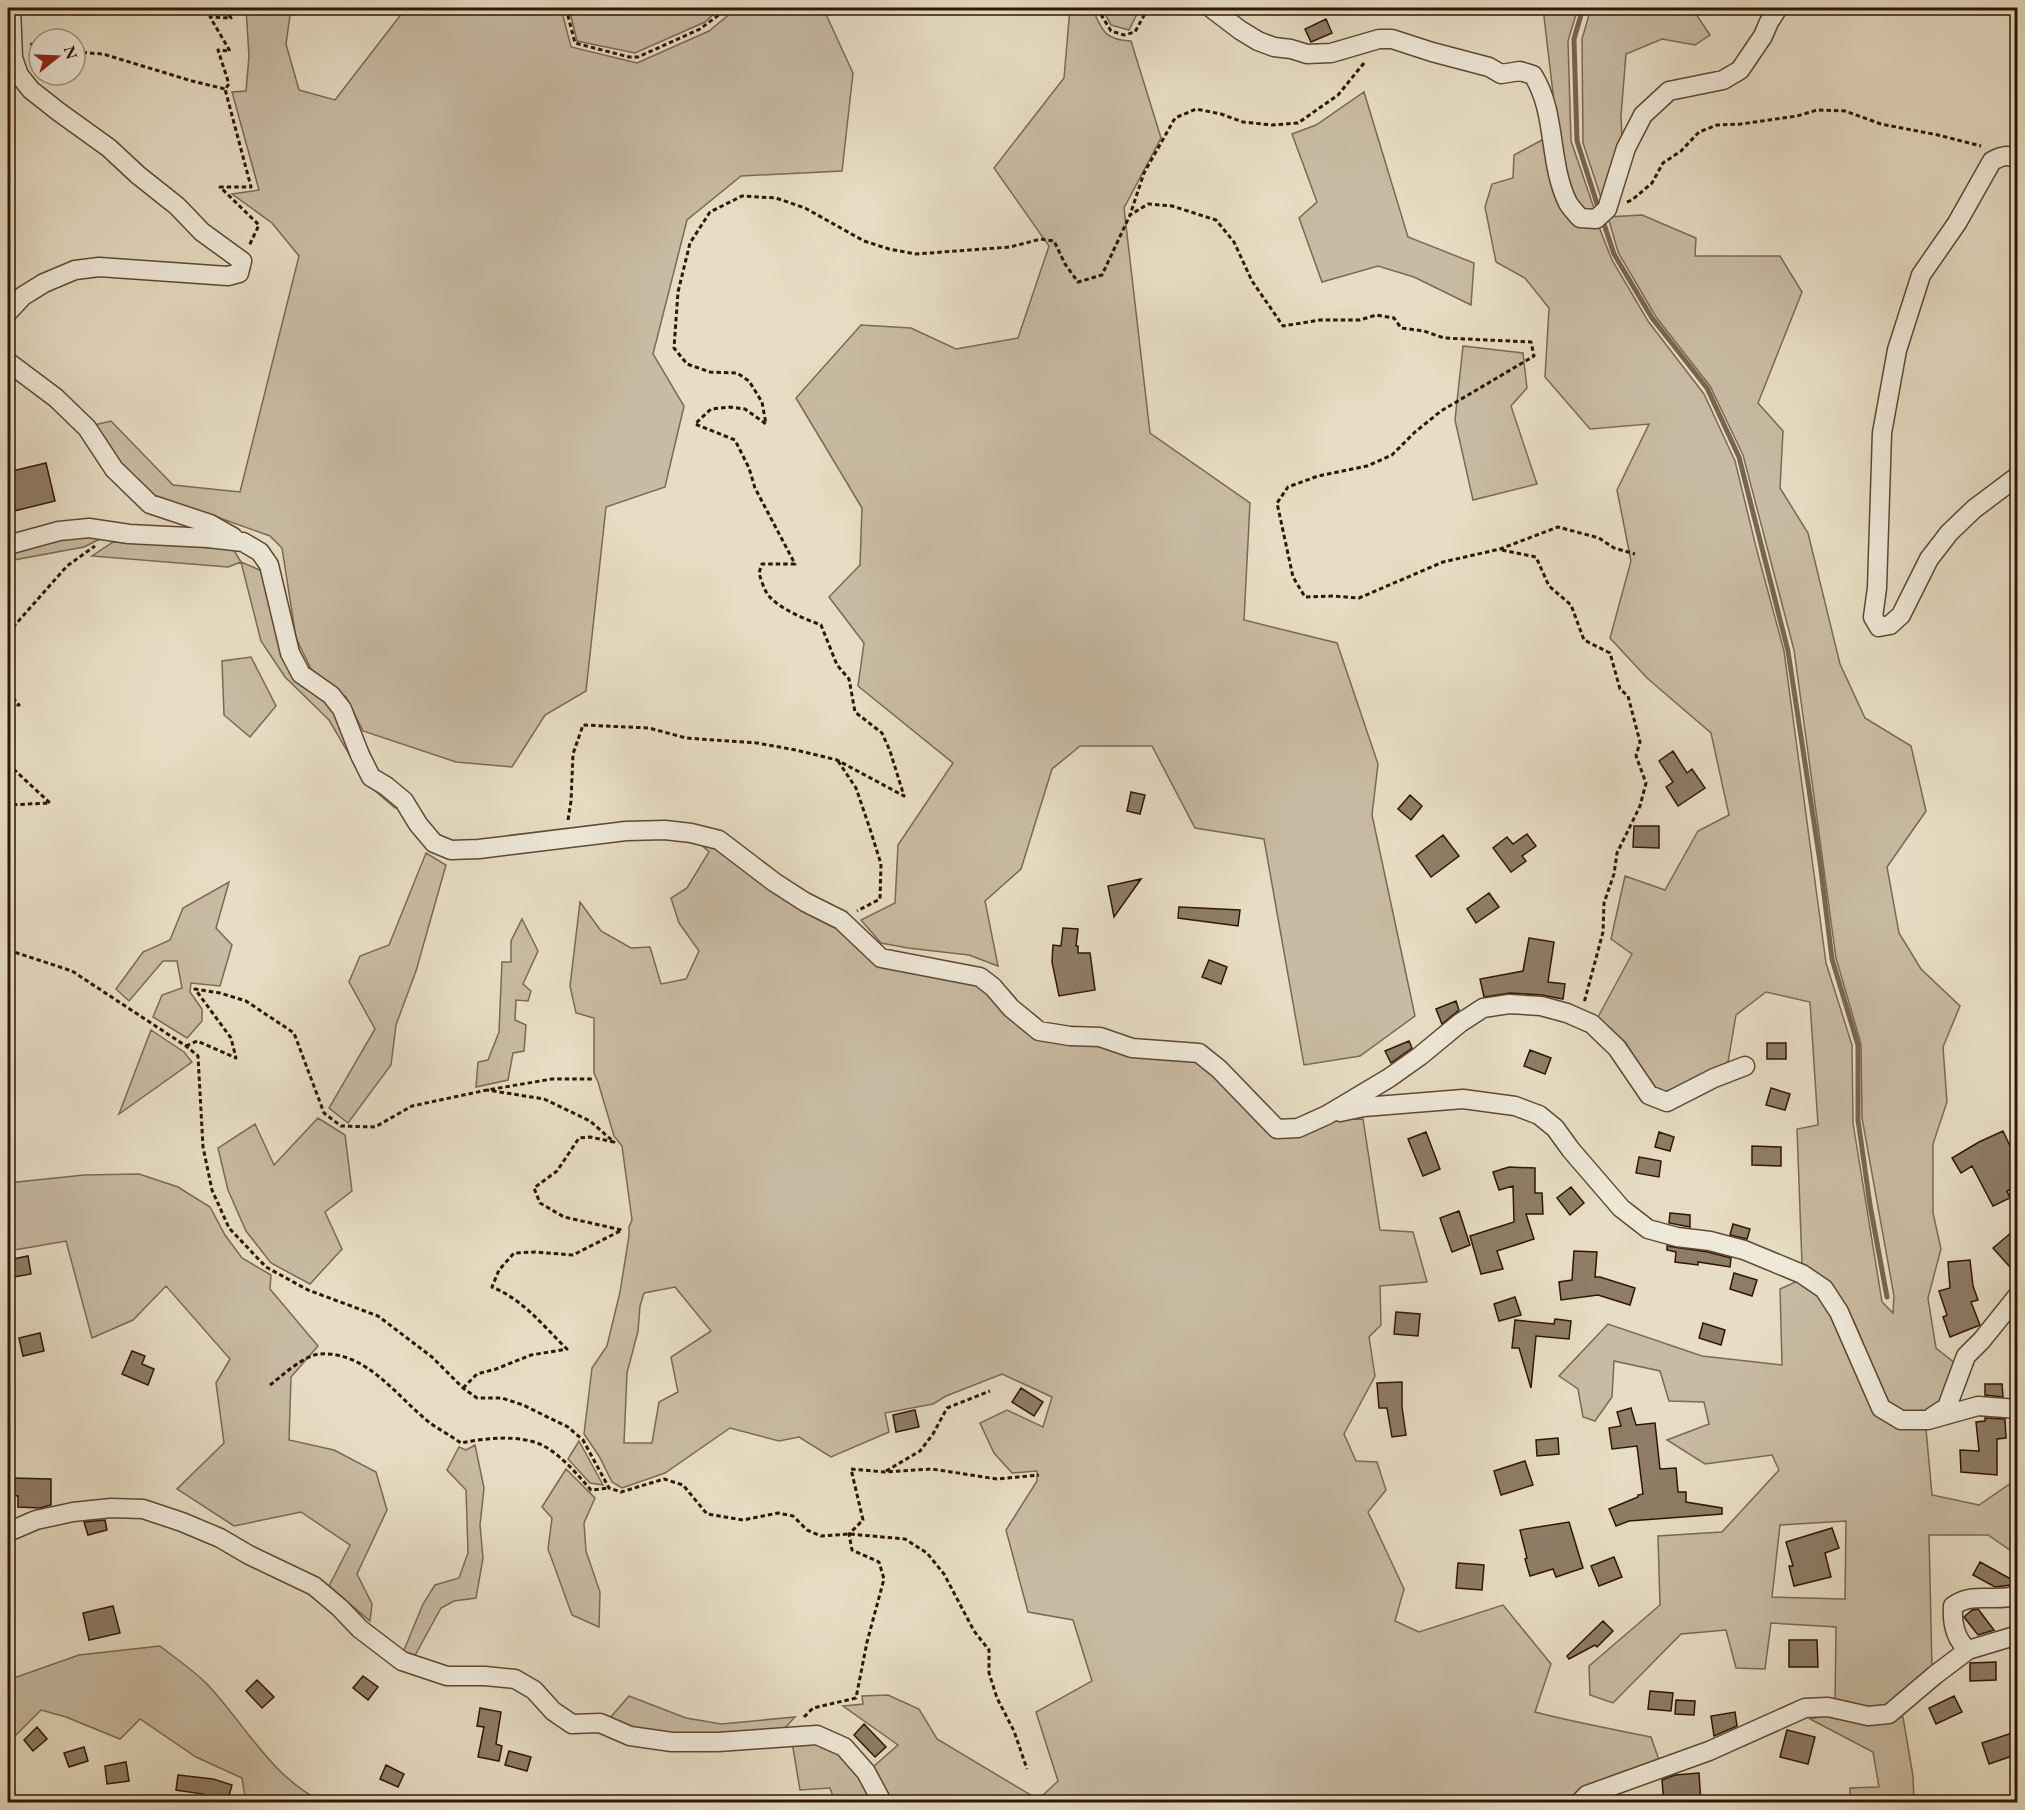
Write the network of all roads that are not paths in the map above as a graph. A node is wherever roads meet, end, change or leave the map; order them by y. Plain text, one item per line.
1 (11, 8) edge
2 (1211, 8) edge
3 (1778, 8) edge
4 (2010, 157) edge
5 (8, 312) edge
6 (8, 362) edge
7 (2018, 476) edge
8 (243, 542) junction
9 (8, 545) edge
10 (1745, 1066) dead end
11 (1327, 1115) junction
12 (2018, 1295) edge
13 (2018, 1409) edge
14 (1928, 1420) junction
15 (8, 1532) edge
16 (2018, 1595) edge
17 (2018, 1635) edge
18 (1968, 1650) junction
19 (882, 1803) edge
20 (1580, 1803) edge

1 - 5 street
2 - 3 street
4 - 7 street
6 - 8 street
8 - 9 street
8 - 11 street
10 - 11 street
11 - 14 street
12 - 14 street
13 - 14 street
15 - 19 street
16 - 18 street
17 - 18 street
18 - 20 street

